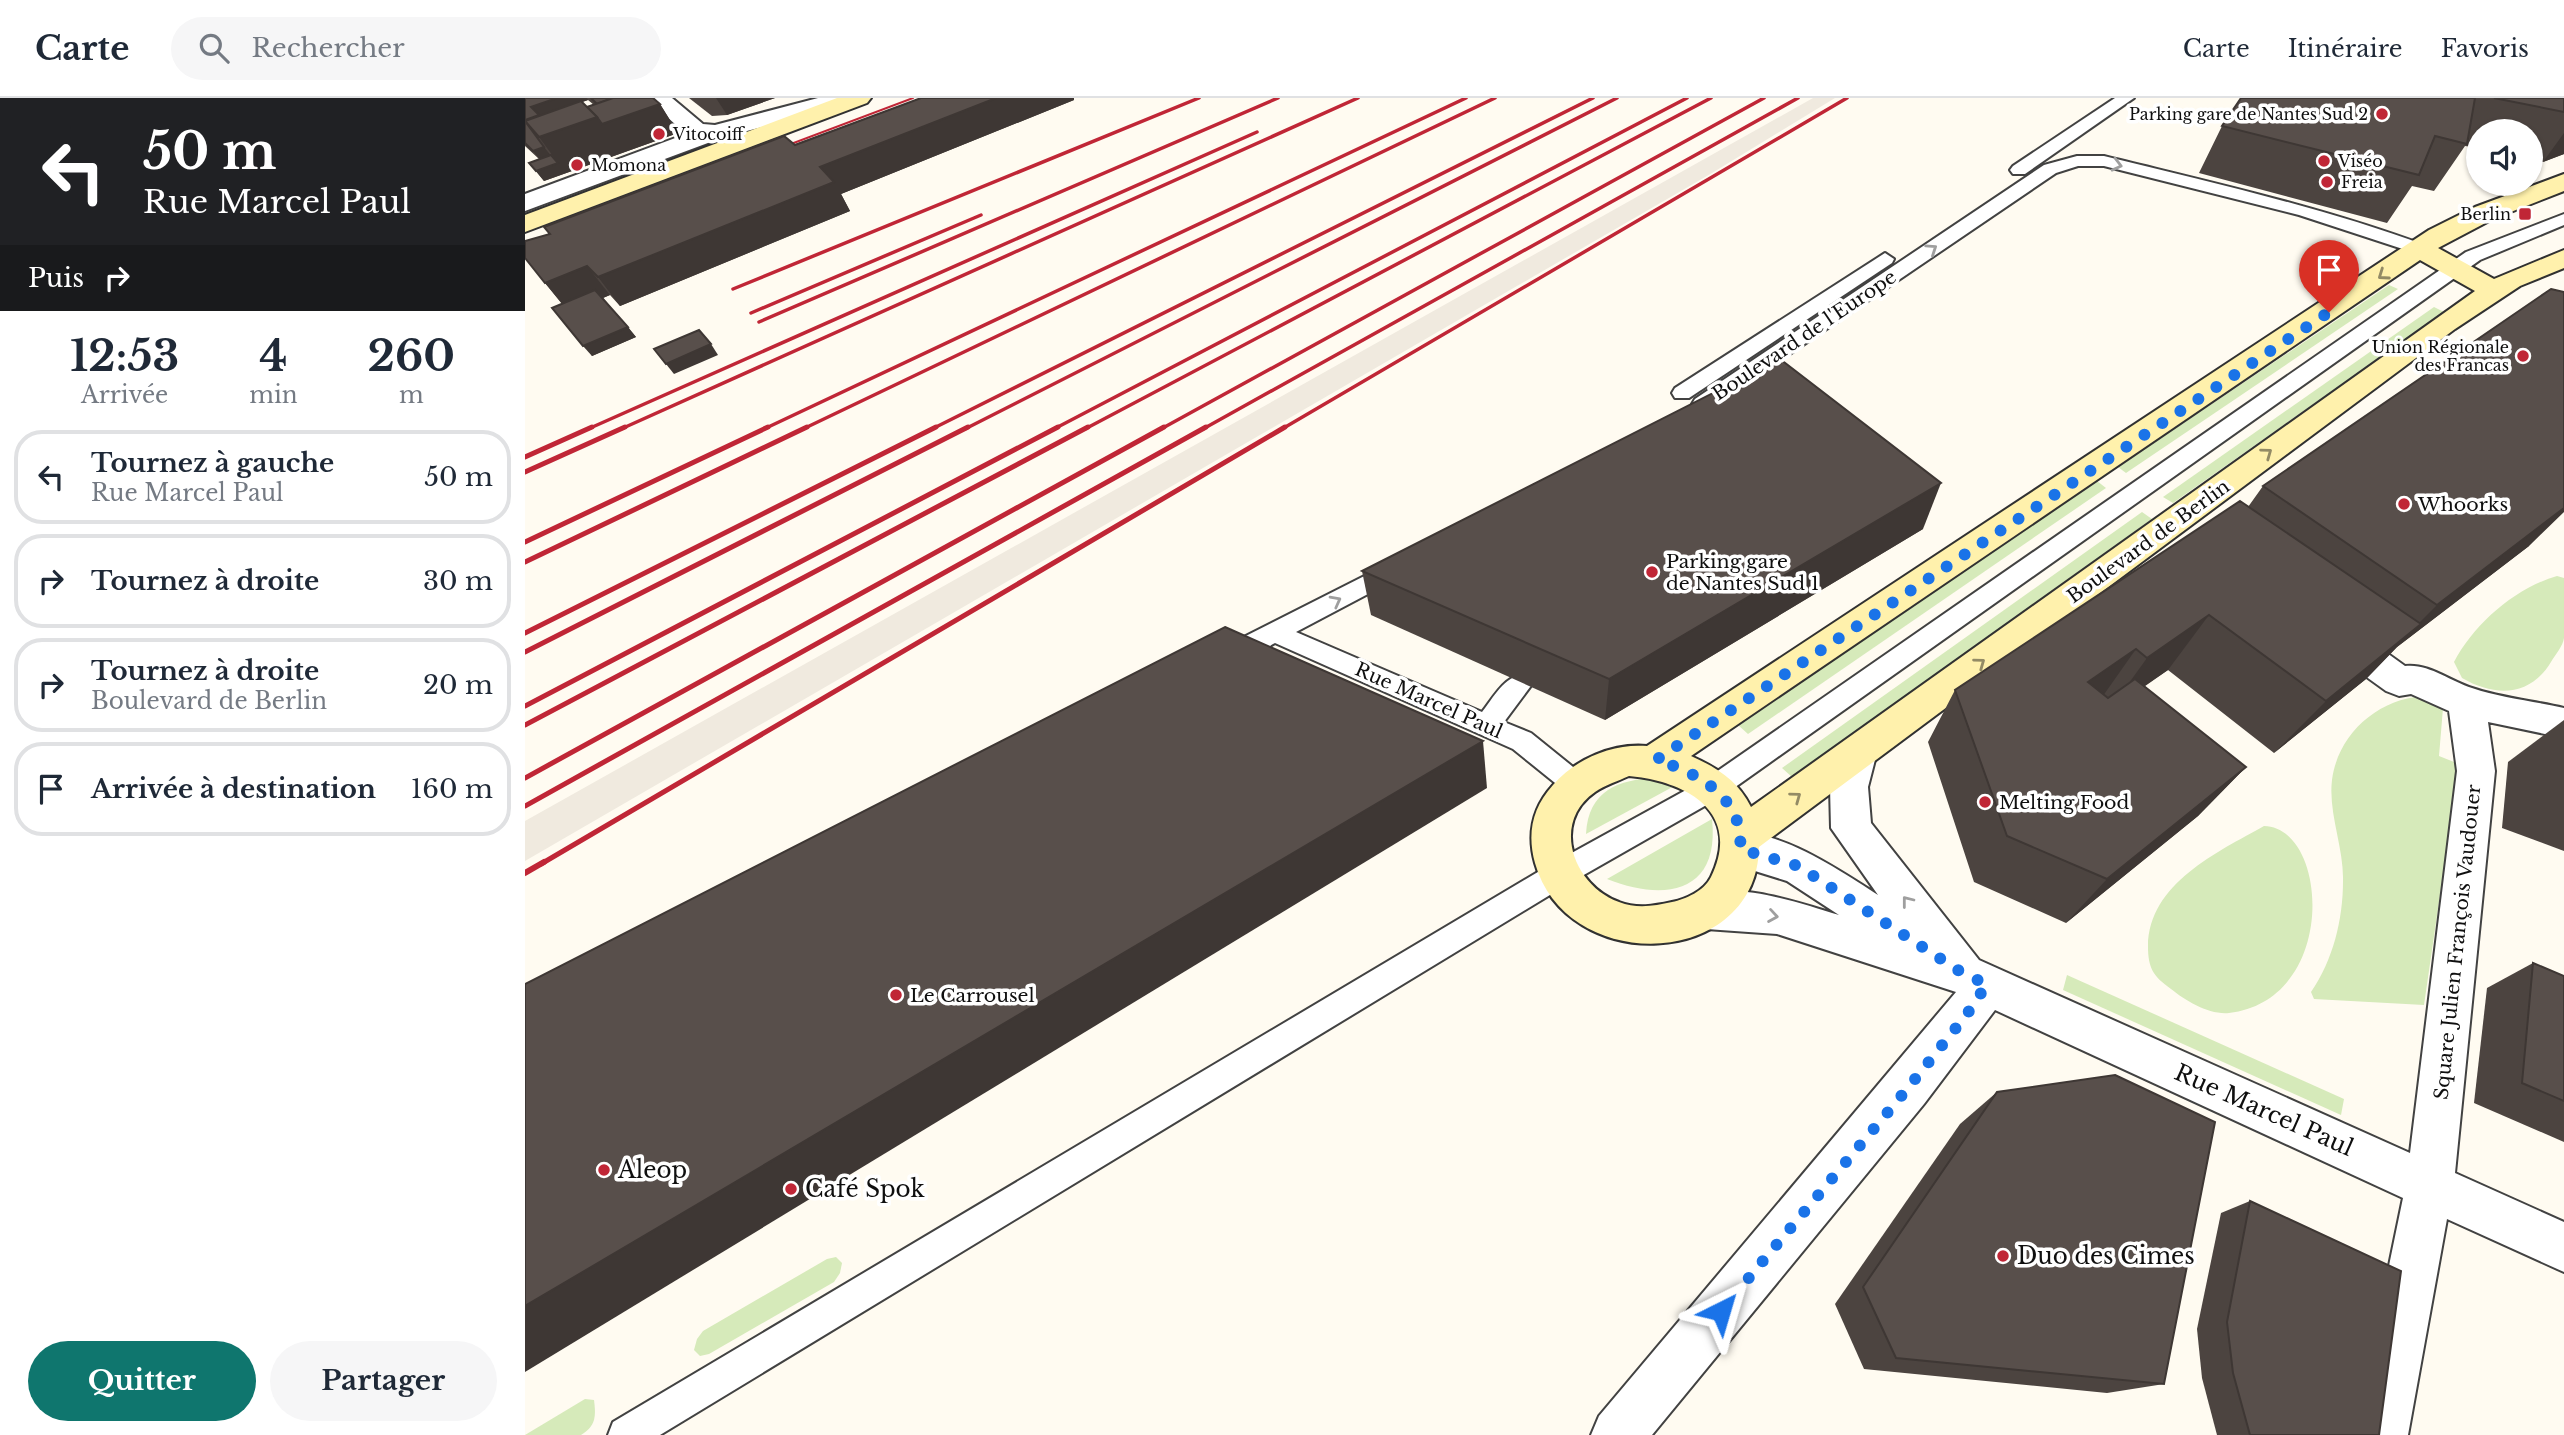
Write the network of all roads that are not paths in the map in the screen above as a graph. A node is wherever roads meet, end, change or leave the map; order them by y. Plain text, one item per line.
1 (658, 98) edge
2 (845, 98) edge
3 (859, 98) edge
4 (2126, 98) edge
5 (715, 132) junction
6 (2564, 182) edge
7 (525, 203) edge
8 (2564, 219) edge
9 (525, 224) edge
10 (2421, 250) junction
11 (2563, 259) edge
12 (2457, 269) junction
13 (2494, 290) junction
14 (1682, 393) dead end
15 (1687, 414) edge
16 (1409, 562) edge
17 (2312, 618) edge
18 (1275, 633) junction
19 (1351, 666) junction
20 (1201, 670) edge
21 (1327, 679) edge
22 (1521, 682) edge
23 (1434, 702) junction
24 (2466, 702) junction
25 (1411, 716) edge
26 (1478, 722) junction
27 (2564, 723) edge
28 (1450, 734) edge
29 (1858, 752) junction
30 (1656, 760) junction
31 (1574, 783) junction
32 (1715, 787) junction
33 (1740, 843) junction
34 (1558, 876) junction
35 (1706, 910) junction
36 (1975, 979) junction
37 (2430, 1183) junction
38 (2564, 1247) edge
39 (626, 1435) edge
40 (1618, 1435) edge
41 (2381, 1435) edge

1 - 5 street
2 - 5 street
3 - 9 street
4 - 14 lane
5 - 7 street
6 - 10 street
8 - 12 lane
10 - 12 street
15 -> 10 lane, Boulevard de l'Europe
10 -> 30 street
11 - 13 street, Boulevard de Berlin
12 - 13 street
12 - 32 lane
29 -> 13 street, Boulevard de Berlin
18 -> 16 lane
17 - 24 street
18 - 19 lane, Rue Marcel Paul
18 - 20 lane
19 - 21 lane
19 - 23 lane, Rue Marcel Paul
22 - 26 lane
23 - 25 lane
23 - 26 lane, Rue Marcel Paul
24 - 27 street
24 - 37 street, Square Julien François Vaudouer
26 - 28 lane
26 - 31 lane, Rue Marcel Paul
33 -> 29 street, Boulevard de Berlin
36 -> 29 street, Rue Marcel Paul
30 - 31 street
30 - 32 street
31 - 34 street
32 - 33 street
32 - 34 lane
33 - 35 street
33 - 36 street, Rue Marcel Paul
34 - 35 street
34 - 39 lane
35 -> 36 street, Rue Marcel Paul
36 - 37 street, Rue Marcel Paul
36 - 40 street
37 - 38 street, Rue Marcel Paul
37 - 41 street, Square Julien François Vaudouer

